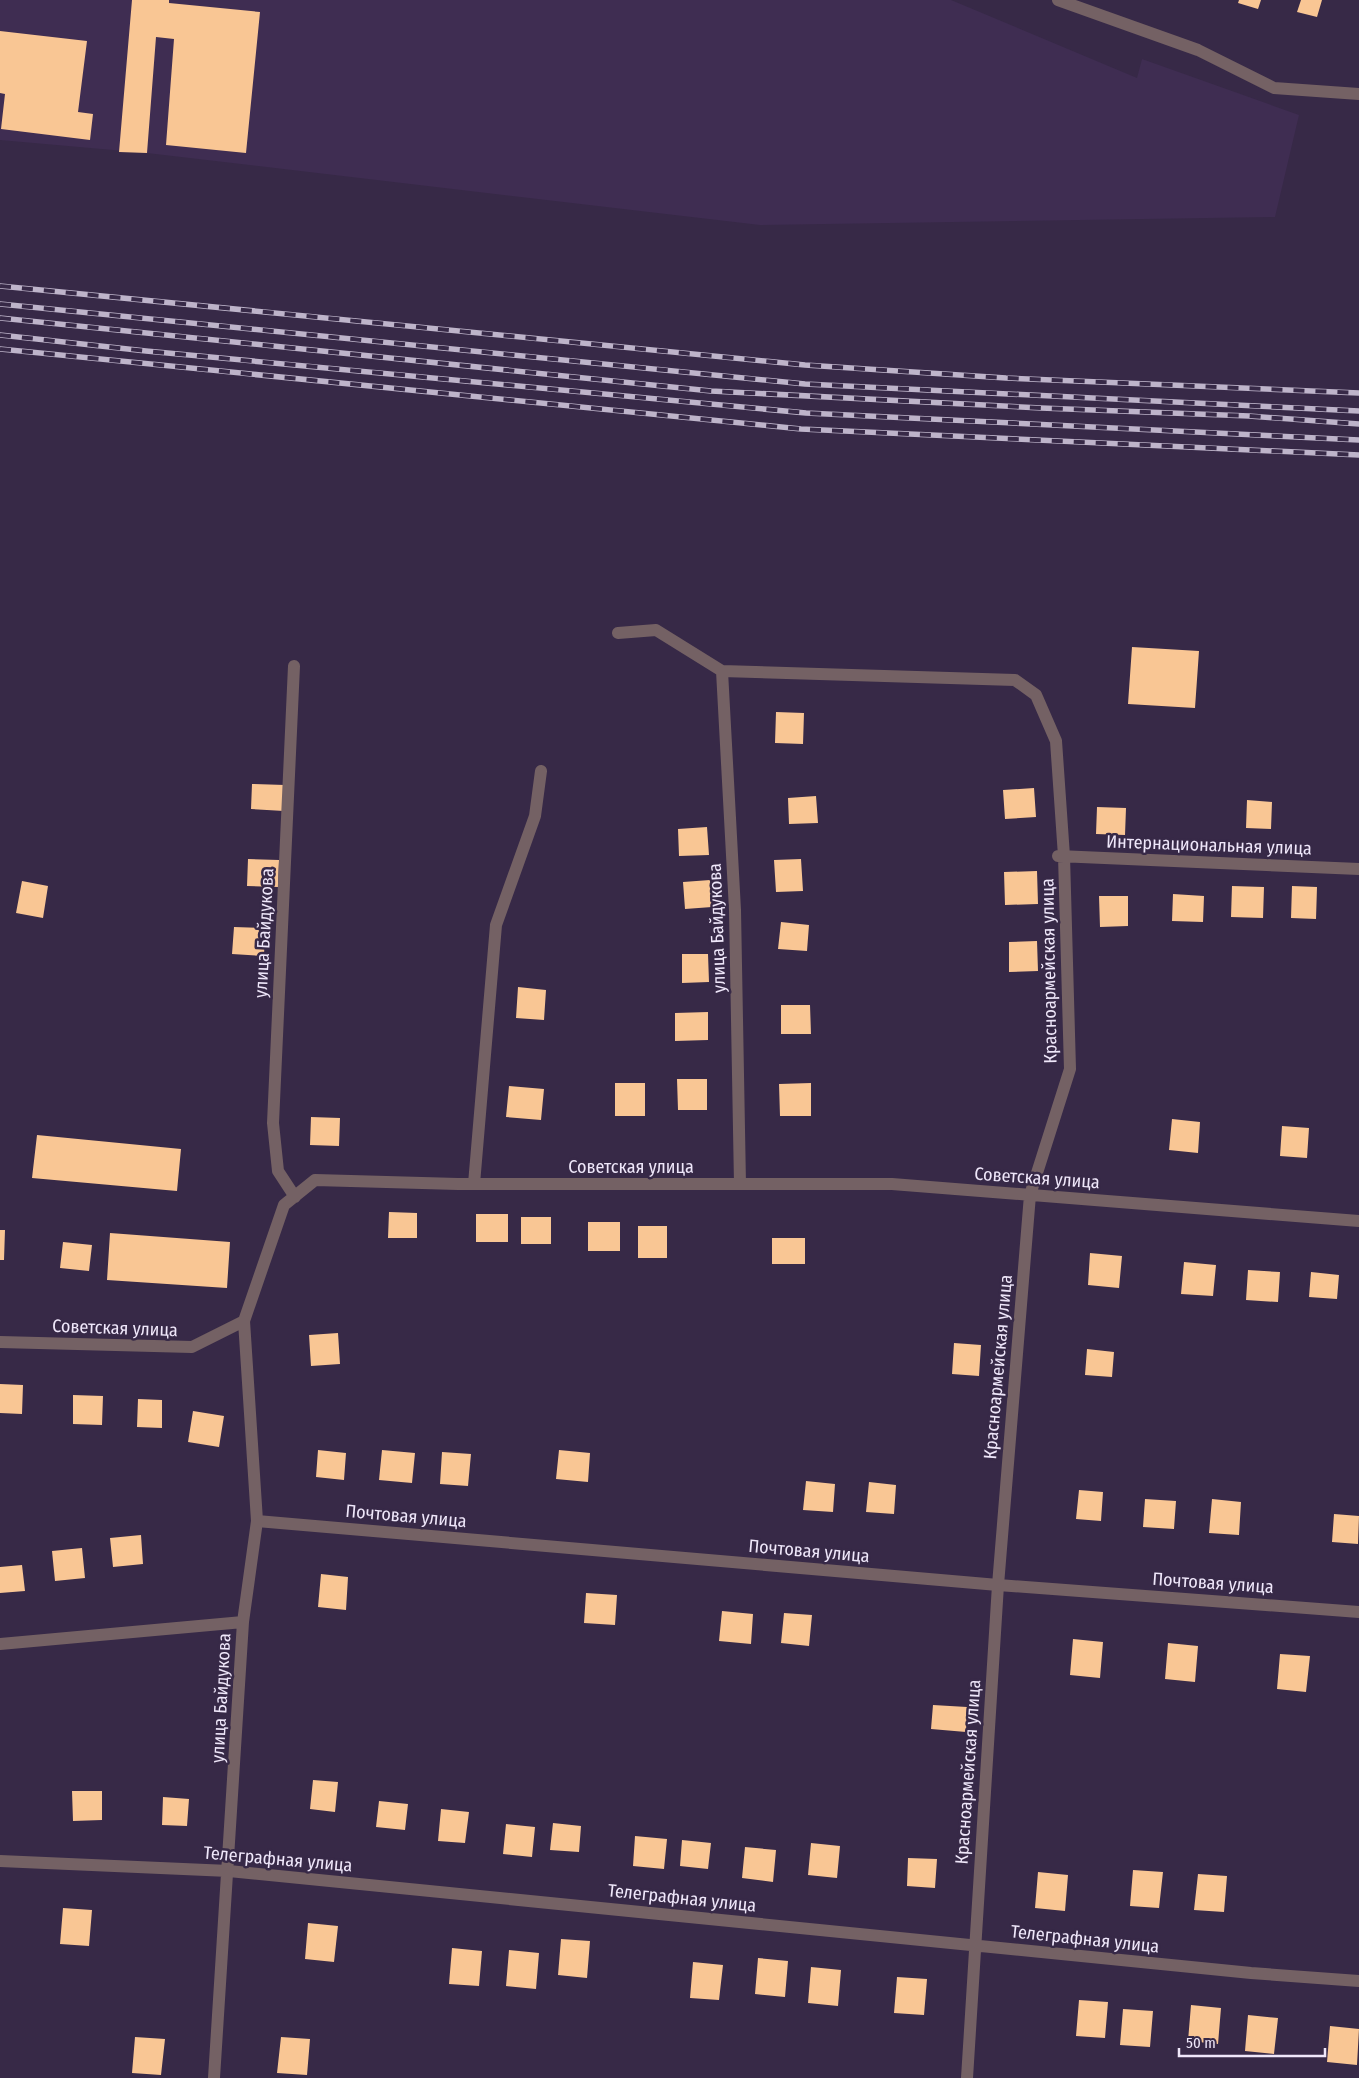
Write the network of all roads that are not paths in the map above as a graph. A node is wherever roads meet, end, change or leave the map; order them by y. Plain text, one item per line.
1 (1058, 0) edge
2 (1359, 94) edge
3 (618, 633) dead end
4 (294, 666) dead end
5 (722, 671) junction
6 (541, 771) dead end
7 (1061, 856) junction
8 (1359, 869) edge
9 (474, 1184) junction
10 (740, 1184) junction
11 (1030, 1195) junction
12 (295, 1196) junction
13 (1359, 1221) edge
14 (244, 1321) junction
15 (0, 1342) edge
16 (257, 1521) junction
17 (998, 1585) junction
18 (1359, 1612) edge
19 (243, 1622) junction
20 (0, 1644) edge
21 (0, 1861) edge
22 (229, 1871) junction
23 (974, 1945) junction
24 (1359, 1981) edge
25 (214, 2078) edge
26 (967, 2078) edge

1 - 2 street
3 - 5 street
4 - 12 street, улица Байдукова
5 - 7 street, Красноармейская улица
5 - 10 street, улица Байдукова
6 - 9 street
7 - 8 street, Интернациональная улица
7 - 11 street, Красноармейская улица
9 - 10 street, Советская улица
9 - 12 street, Советская улица
10 - 11 street, Советская улица
11 - 13 street, Советская улица
11 - 17 street, Красноармейская улица
12 - 14 street, Советская улица
14 - 15 street, Советская улица
14 - 16 street, улица Байдукова
16 - 17 street, Почтовая улица
16 - 19 street, улица Байдукова
17 - 18 street, Почтовая улица
17 - 23 street, Красноармейская улица
19 - 20 street
19 - 22 street, улица Байдукова
21 - 22 street, Телеграфная улица
22 - 23 street, Телеграфная улица
22 - 25 street, улица Байдукова
23 - 24 street, Телеграфная улица
23 - 26 street, Красноармейская улица

